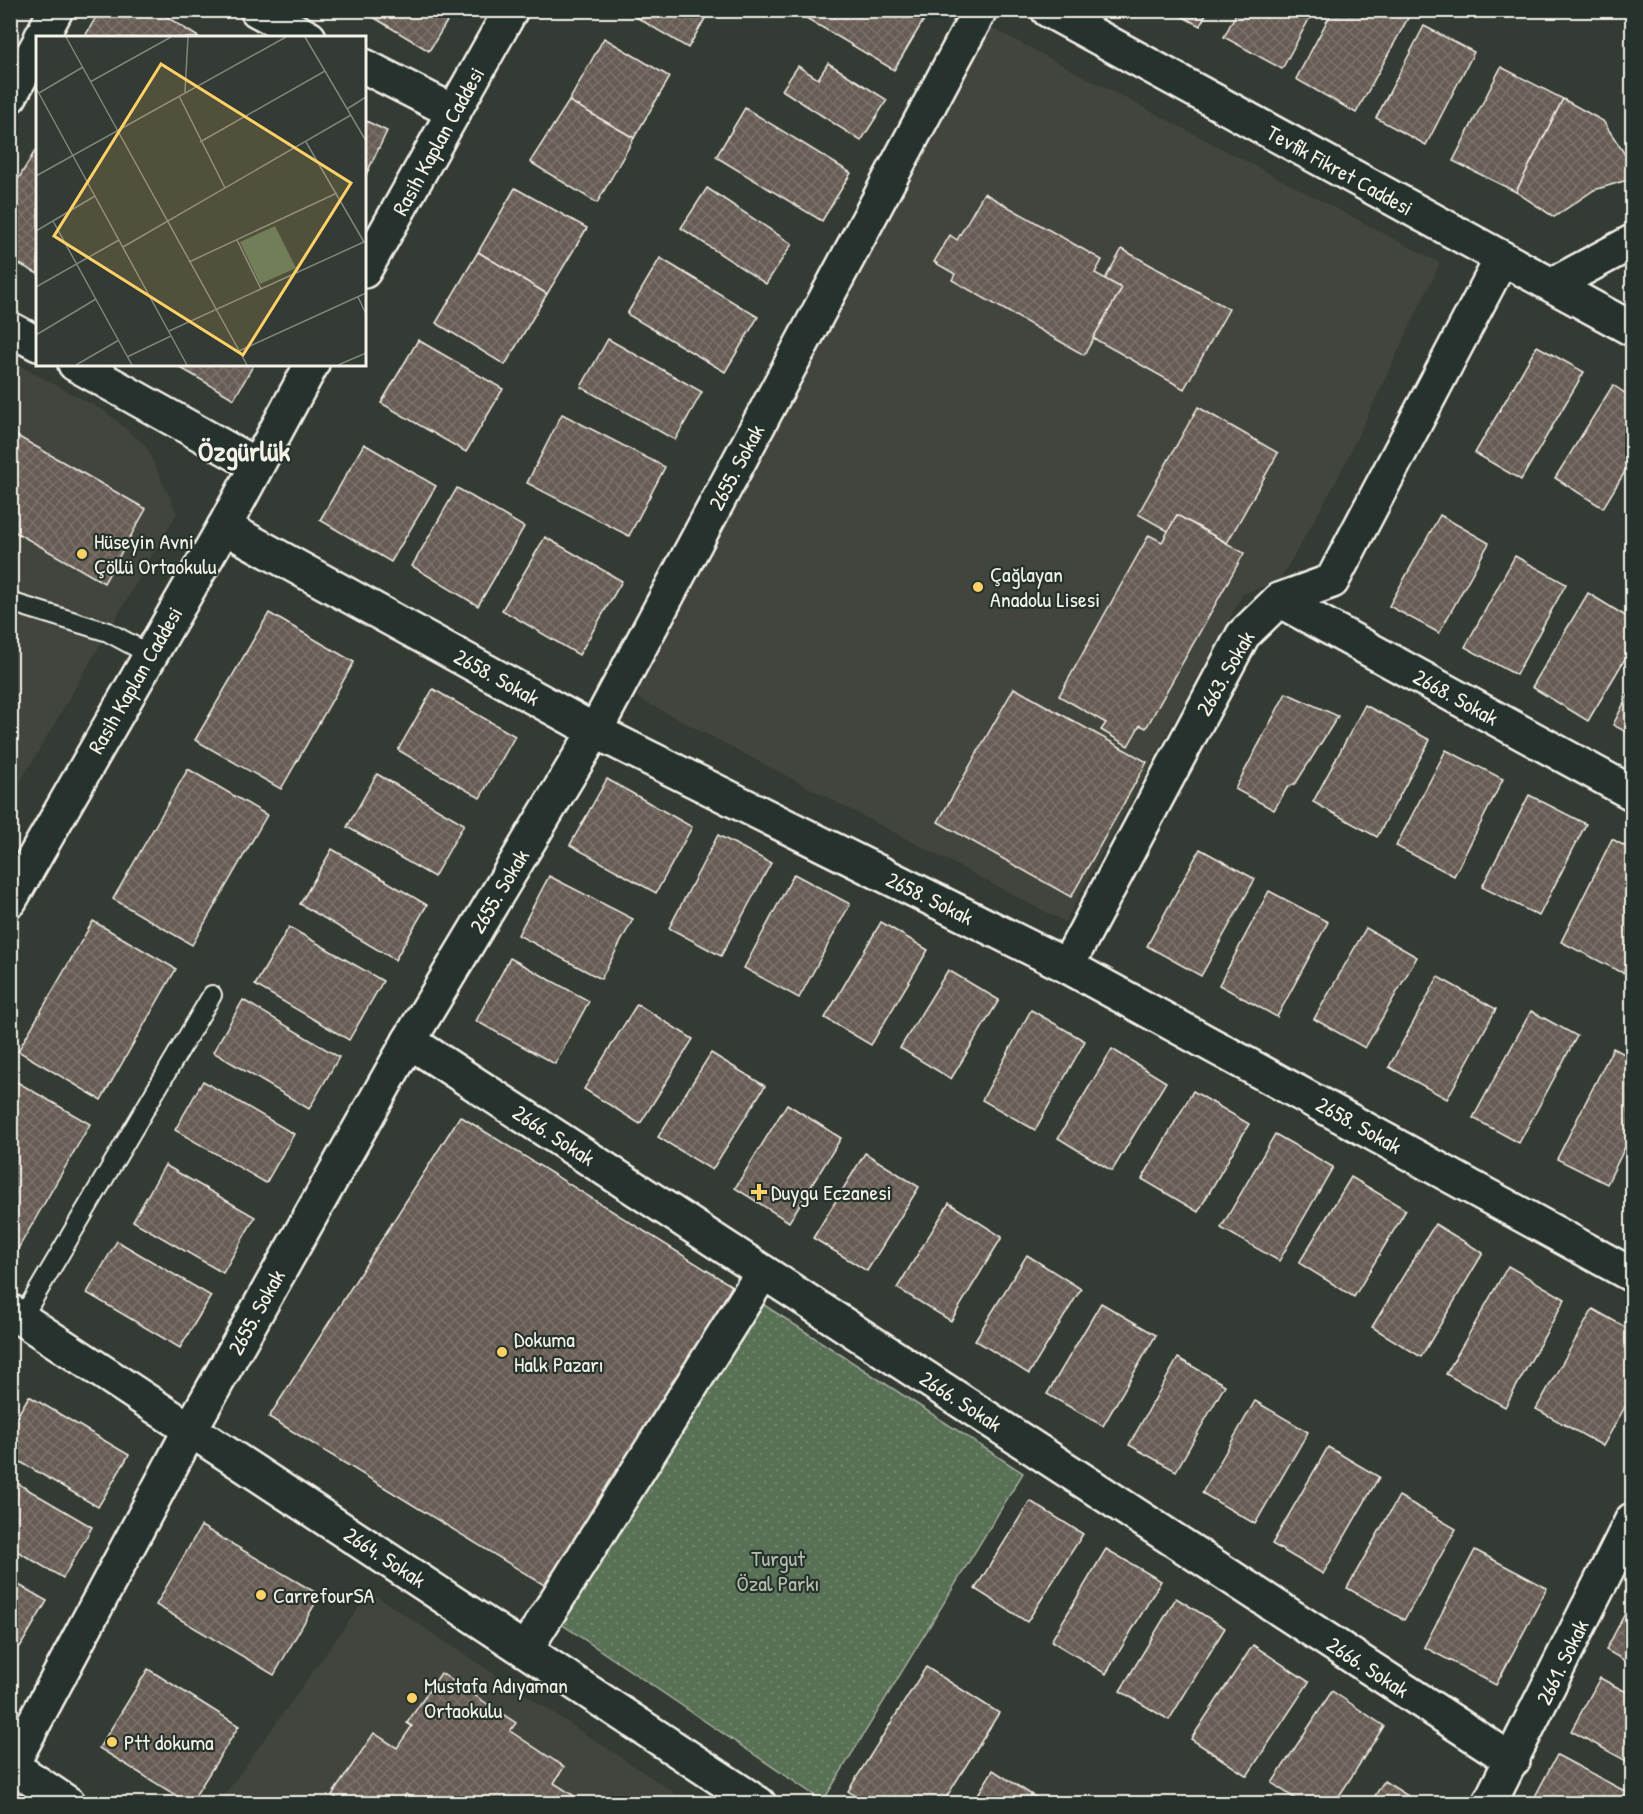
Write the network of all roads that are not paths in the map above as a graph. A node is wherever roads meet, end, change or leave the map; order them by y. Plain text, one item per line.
1 (56, 10) edge
2 (257, 10) edge
3 (511, 10) edge
4 (980, 10) edge
5 (1048, 10) edge
6 (42, 36) edge
7 (305, 36) edge
8 (36, 49) edge
9 (366, 67) edge
10 (10, 96) edge
11 (454, 112) junction
12 (1632, 242) edge
13 (1502, 258) junction
14 (366, 267) edge
15 (1554, 284) junction
16 (10, 329) edge
17 (1632, 329) edge
18 (36, 343) edge
19 (79, 366) edge
20 (311, 366) edge
21 (256, 465) junction
22 (224, 526) junction
23 (1279, 600) junction
24 (10, 602) edge
25 (149, 654) junction
26 (595, 731) junction
27 (1632, 793) edge
28 (10, 900) edge
29 (1067, 966) junction
30 (212, 995) dead end
31 (409, 1041) junction
32 (763, 1272) junction
33 (1632, 1275) edge
34 (16, 1314) edge
35 (190, 1430) junction
36 (1632, 1520) edge
37 (525, 1650) junction
38 (1512, 1761) junction
39 (11, 1767) edge
40 (69, 1803) edge
41 (759, 1803) edge
42 (1489, 1803) edge

1 - 6 street
2 - 7 street
3 - 11 street, Rasih Kaplan Caddesi
4 - 26 street, 2655. Sokak
5 - 13 street, Tevfik Fikret Caddesi
8 - 10 street
9 - 11 street
11 - 14 street, Rasih Kaplan Caddesi
12 - 15 street
13 - 15 street, Tevfik Fikret Caddesi
13 - 23 street, 2663. Sokak
15 - 17 street, Tevfik Fikret Caddesi
16 - 18 street
19 - 21 street
20 - 21 street, Rasih Kaplan Caddesi
21 - 22 street, Rasih Kaplan Caddesi
22 - 25 street, Rasih Kaplan Caddesi
22 - 26 street, 2658. Sokak
23 - 27 street, 2668. Sokak
23 - 29 street, 2663. Sokak
24 - 25 lane
25 - 28 street, Rasih Kaplan Caddesi
26 - 29 street, 2658. Sokak
26 - 31 street, 2655. Sokak
29 - 33 street, 2658. Sokak
30 - 34 lane
31 - 32 street, 2666. Sokak
31 - 35 street, 2655. Sokak
32 - 37 street
32 - 38 street, 2666. Sokak
34 - 35 street, 2664. Sokak
35 - 37 street, 2664. Sokak
35 - 39 street, 2655. Sokak
36 - 38 street, 2661. Sokak
37 - 41 street, 2664. Sokak
38 - 42 street, 2661. Sokak
39 - 40 street

